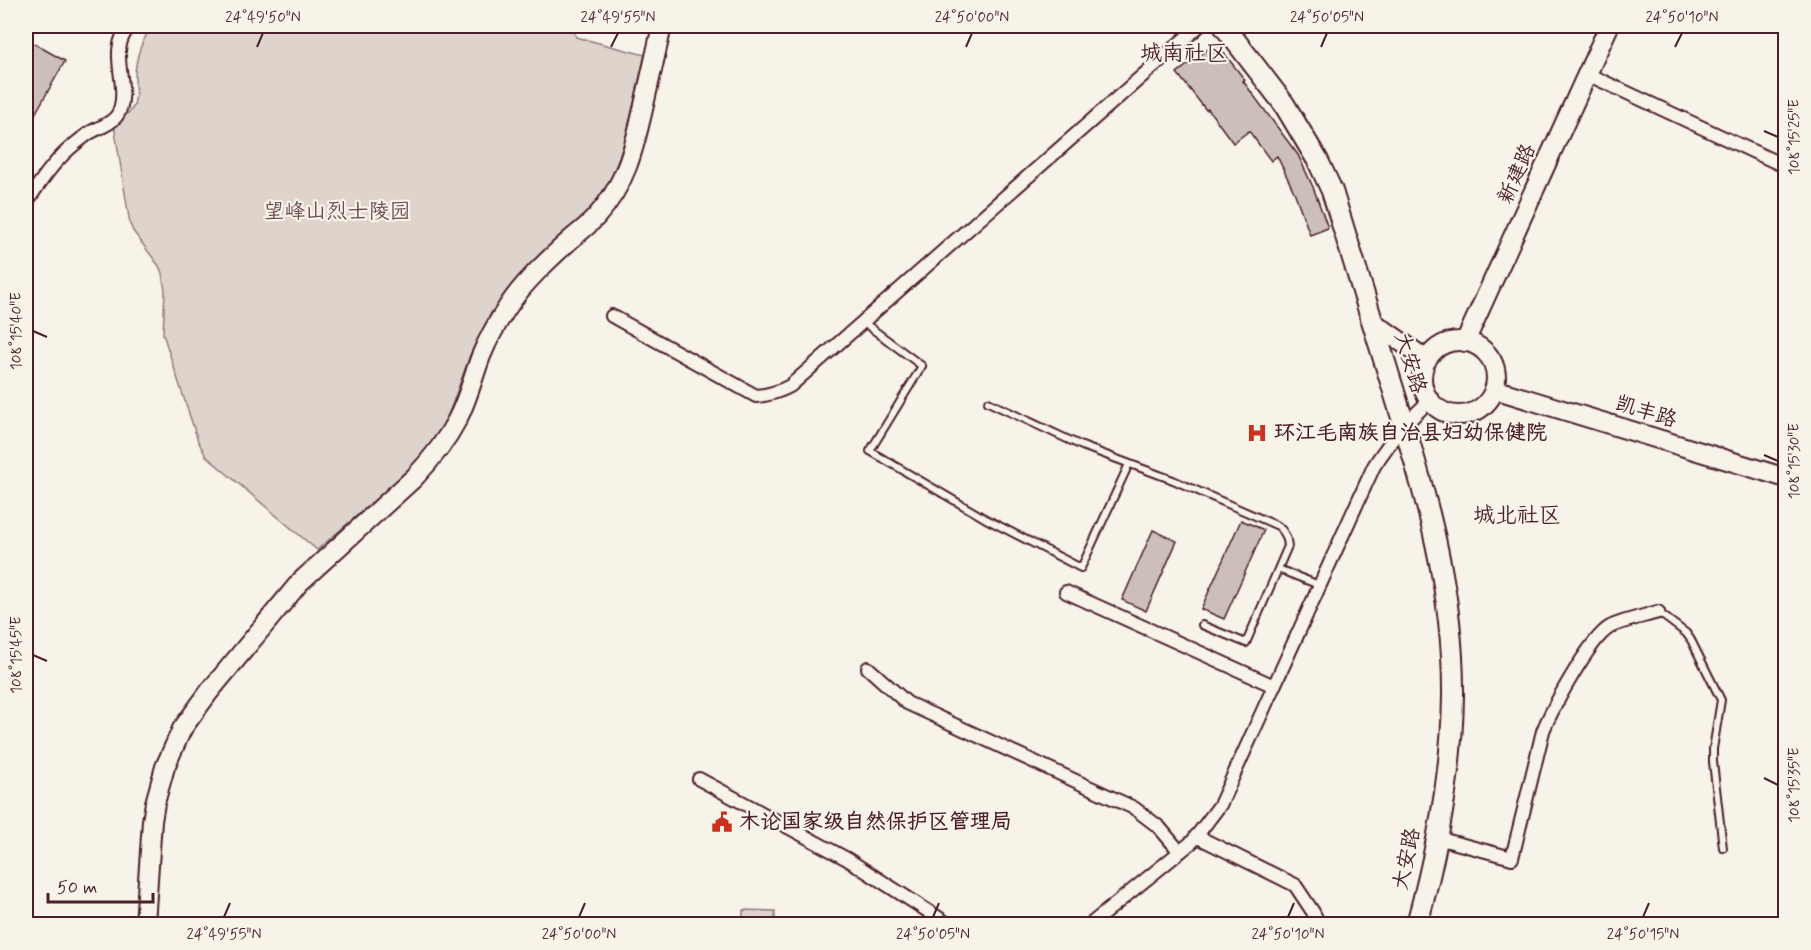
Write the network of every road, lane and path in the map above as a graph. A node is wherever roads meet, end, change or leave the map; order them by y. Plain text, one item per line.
1 (130, 26) edge
2 (662, 26) edge
3 (1199, 26) edge
4 (1224, 26) edge
5 (1609, 26) edge
6 (1587, 74) junction
7 (1780, 164) dead end
8 (26, 203) edge
9 (612, 316) dead end
10 (862, 322) junction
11 (1373, 322) junction
12 (1465, 342) junction
13 (1427, 360) junction
14 (1494, 389) junction
15 (1430, 400) junction
16 (988, 402) dead end
17 (1404, 424) junction
18 (1129, 464) junction
19 (1785, 477) edge
20 (1278, 569) junction
21 (1320, 586) junction
22 (1066, 592) dead end
23 (1658, 612) joint
24 (1202, 626) dead end
25 (867, 668) dead end
26 (1274, 686) junction
27 (699, 779) dead end
28 (1196, 836) junction
29 (1437, 838) junction
30 (1723, 848) dead end
31 (1179, 852) junction
32 (145, 924) edge
33 (948, 924) edge
34 (1091, 924) edge
35 (1319, 924) edge
36 (1417, 924) edge

1 - 8 street
2 - 32 street
3 - 10 street
4 - 11 main road, 大安路
5 - 6 street, 新建路
6 - 7 street
6 - 12 street, 新建路
9 - 10 street
10 - 18 lane
11 - 13 street
11 - 17 main road, 大安路
12 - 13 street
12 - 14 street
13 - 15 street
14 - 15 street
14 - 19 street, 凯丰路
15 - 17 street
16 - 18 lane
17 - 21 street
17 - 29 main road, 大安路
18 - 20 lane
20 - 21 lane
20 - 24 lane
21 - 26 street
22 - 26 street
23 - 29 street
23 - 30 lane
25 - 31 street
26 - 28 street
27 - 33 street
28 - 31 street
28 - 35 street
29 - 36 main road, 大安路
31 - 34 street

